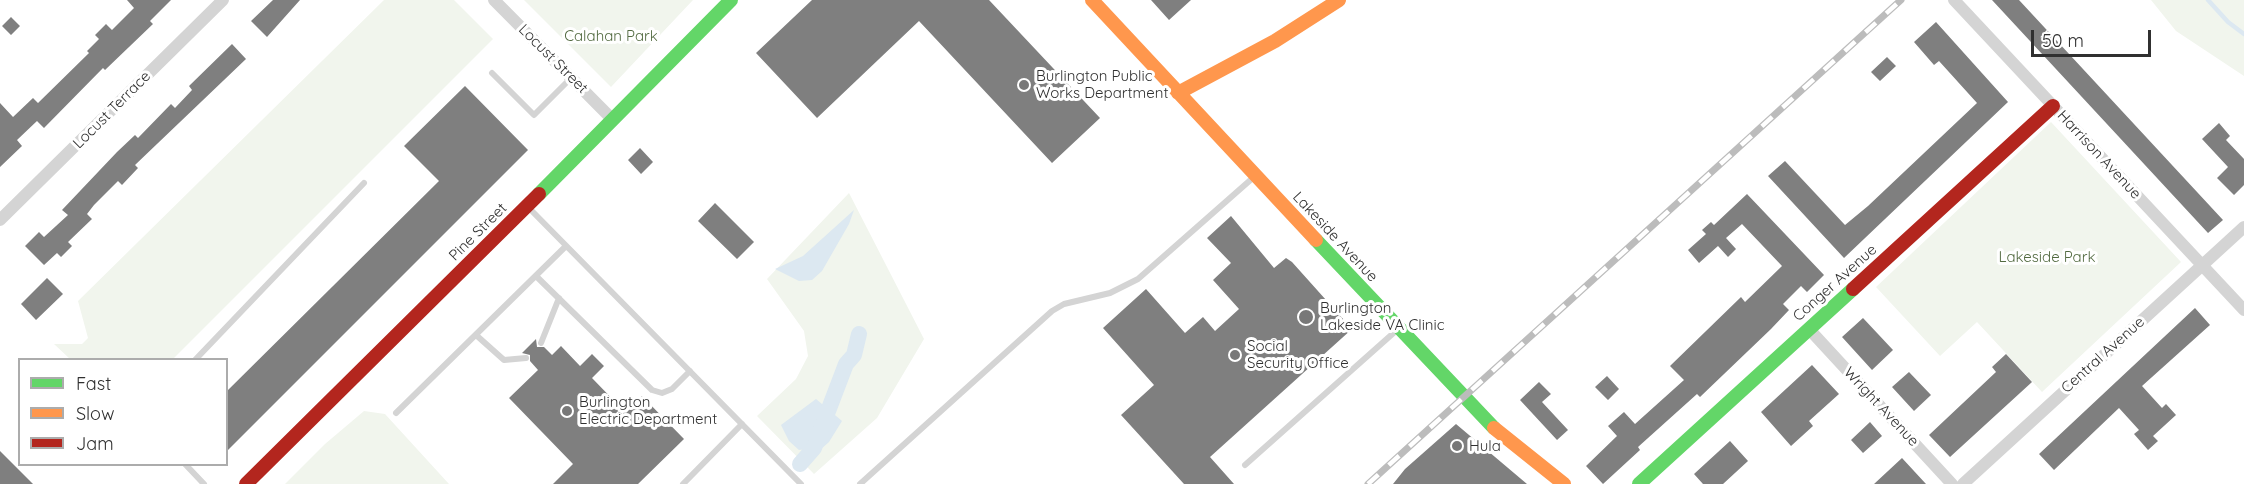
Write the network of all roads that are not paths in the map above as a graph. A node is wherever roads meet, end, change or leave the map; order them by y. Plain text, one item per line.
1 (224, 0) edge
2 (494, 0) edge
3 (731, 0) edge
4 (1092, 0) edge
5 (1339, 0) edge
6 (1954, 0) edge
7 (492, 73) dead end
8 (571, 78) junction
9 (1178, 93) junction
10 (2053, 106) junction
11 (612, 119) junction
12 (1256, 176) junction
13 (364, 183) dead end
14 (527, 206) junction
15 (0, 220) edge
16 (2244, 227) edge
17 (567, 246) junction
18 (2202, 265) junction
19 (536, 276) junction
20 (559, 298) junction
21 (2244, 310) edge
22 (1398, 329) junction
23 (1809, 329) junction
24 (476, 335) junction
25 (541, 343) dead end
26 (197, 358) edge
27 (526, 358) dead end
28 (690, 371) junction
29 (396, 413) dead end
30 (742, 424) junction
31 (1245, 465) dead end
32 (186, 466) edge
33 (204, 484) edge
34 (246, 484) edge
35 (683, 484) edge
36 (801, 484) edge
37 (860, 484) edge
38 (1564, 484) edge
39 (1639, 484) edge
40 (1952, 484) edge
41 (1963, 484) edge

1 - 15 street, Locust Terrace
2 - 8 street, Locust Street
3 - 11 street, Pine Street
4 - 9 street, Lakeside Avenue
5 - 9 street
6 - 10 street, Harrison Avenue
7 - 8 lane
8 - 11 street, Locust Street
9 - 12 street, Lakeside Avenue
10 - 18 street, Harrison Avenue
10 - 23 street, Conger Avenue
11 - 14 street, Pine Street
12 - 22 street, Lakeside Avenue
12 - 37 lane
13 - 26 lane
14 - 17 lane
14 - 34 street, Pine Street
16 - 18 street, Central Avenue
17 - 19 lane
17 - 28 lane
18 - 21 street, Harrison Avenue
18 - 41 street, Central Avenue
19 - 20 lane
19 - 24 lane
20 - 25 lane
20 - 28 lane
22 - 31 lane
22 - 38 street, Lakeside Avenue
23 - 39 street, Conger Avenue
23 - 40 street, Wright Avenue
24 - 27 lane
24 - 29 lane
28 - 30 lane
30 - 35 lane
30 - 36 lane
32 - 33 lane

